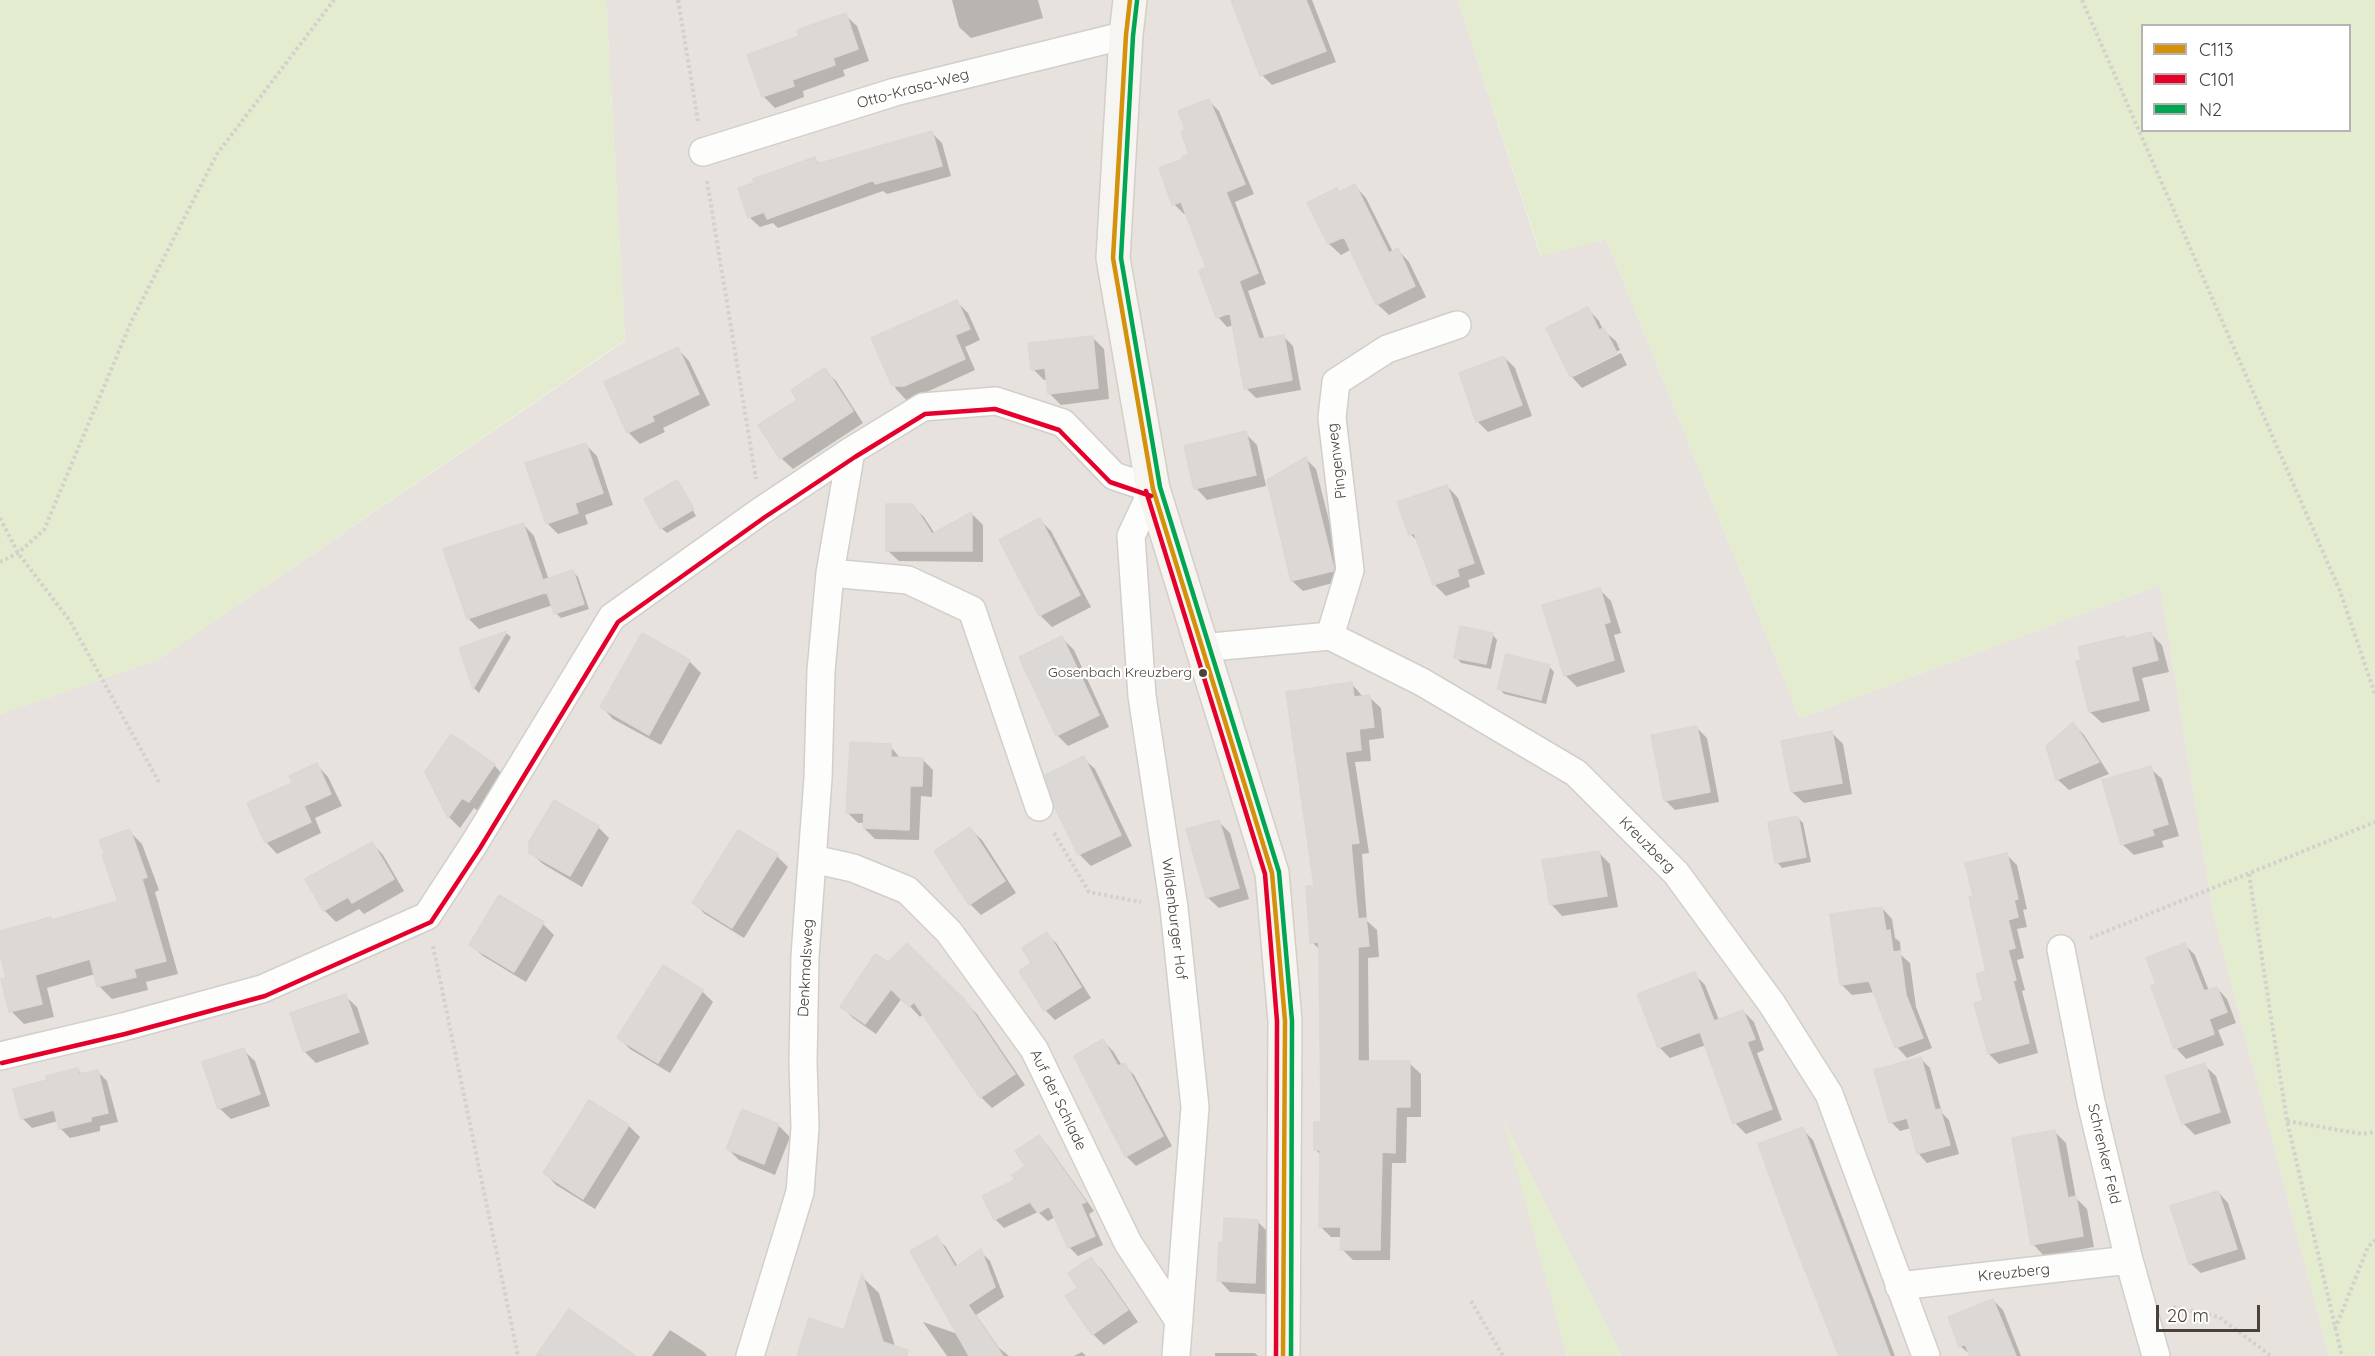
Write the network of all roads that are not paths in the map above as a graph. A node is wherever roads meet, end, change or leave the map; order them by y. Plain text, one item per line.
1 (1130, 0) edge
2 (1126, 34) junction
3 (703, 152) road end
4 (1457, 325) dead end
5 (851, 451) junction
6 (1153, 489) junction
7 (830, 573) junction
8 (1330, 636) junction
9 (1201, 648) junction
10 (1039, 807) road end
11 (813, 859) junction
12 (2061, 949) dead end
13 (0, 1056) edge
14 (2129, 1260) junction
15 (1899, 1286) junction
16 (1179, 1321) junction
17 (750, 1356) edge
18 (1176, 1356) edge
19 (1283, 1356) edge
20 (1926, 1356) edge
21 (2156, 1356) edge

1 - 2 main road
2 - 3 street, Otto-Krasa-Weg
2 - 6 main road
4 - 8 street, Pingenweg
5 - 6 street
5 - 7 street, Denkmalsweg
5 - 13 street
6 - 9 main road
6 - 16 street, Wildenburger Hof
7 - 10 street
7 - 11 street, Denkmalsweg
8 - 9 street
8 - 15 street, Kreuzberg
9 - 19 main road
11 - 16 street, Auf der Schlade
11 - 17 street, Denkmalsweg
12 - 14 street, Schrenker Feld
14 - 15 street, Kreuzberg
14 - 21 street, Schrenker Feld
15 - 20 street, Kreuzberg
16 - 18 street, Wildenburger Hof

